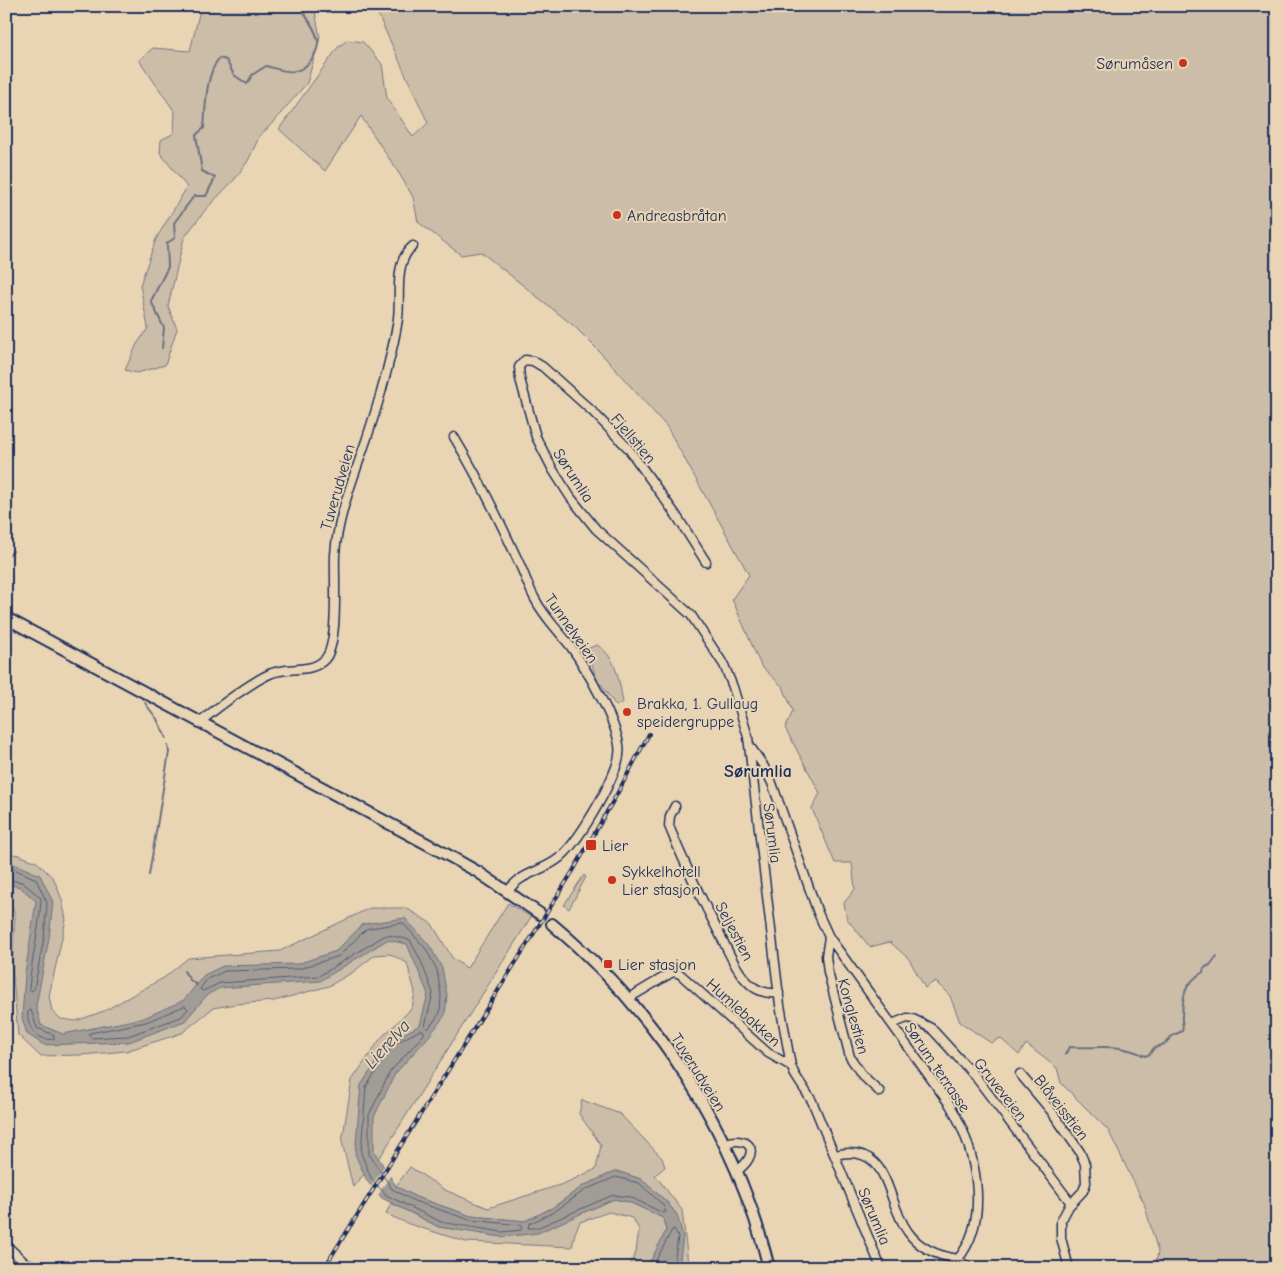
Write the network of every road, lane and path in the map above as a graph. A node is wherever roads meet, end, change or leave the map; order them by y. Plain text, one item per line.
1 (412, 246) dead end
2 (519, 367) joint
3 (454, 437) dead end
4 (706, 562) dead end
5 (6, 618) edge
6 (201, 722) junction
7 (748, 744) junction
8 (675, 806) dead end
9 (508, 891) junction
10 (540, 914) dead end
11 (552, 924) dead end
12 (829, 937) junction
13 (779, 993) junction
14 (630, 998) junction
15 (892, 1024) junction
16 (791, 1066) junction
17 (1020, 1074) dead end
18 (880, 1092) dead end
19 (725, 1143) junction
20 (835, 1155) junction
21 (737, 1171) junction
22 (1071, 1203) junction
23 (6, 1245) edge
24 (958, 1259) junction
25 (22, 1265) edge
26 (40, 1268) edge
27 (769, 1268) edge
28 (881, 1268) edge
29 (969, 1268) edge
30 (1069, 1268) edge

1 - 6 street, Tuverudveien
2 - 4 street, Fjellstien
2 - 7 street, Sørumlia
3 - 9 street, Tunnelveien
5 - 6 main road
6 - 9 main road
7 - 12 street, Sørum terrasse
7 - 13 street, Sørumlia
8 - 13 street, Seljestien
9 - 10 main road
11 - 14 main road, Tuverudveien
12 - 15 street, Sørum terrasse
12 - 18 street, Konglestien
13 - 16 street, Sørumlia
14 - 16 street, Humlebakken
14 - 19 main road, Tuverudveien
15 - 22 street, Gruveveien
15 - 24 street, Sørum terrasse
16 - 20 street, Sørumlia
17 - 22 street, Blåveisstien
19 - 21 main road, Tuverudveien
19 - 21 street
20 - 24 street
20 - 28 street, Sørumlia
21 - 27 main road, Tuverudveien
22 - 30 street, Blåveisstien
23 - 25 street
24 - 29 street
25 - 26 street

